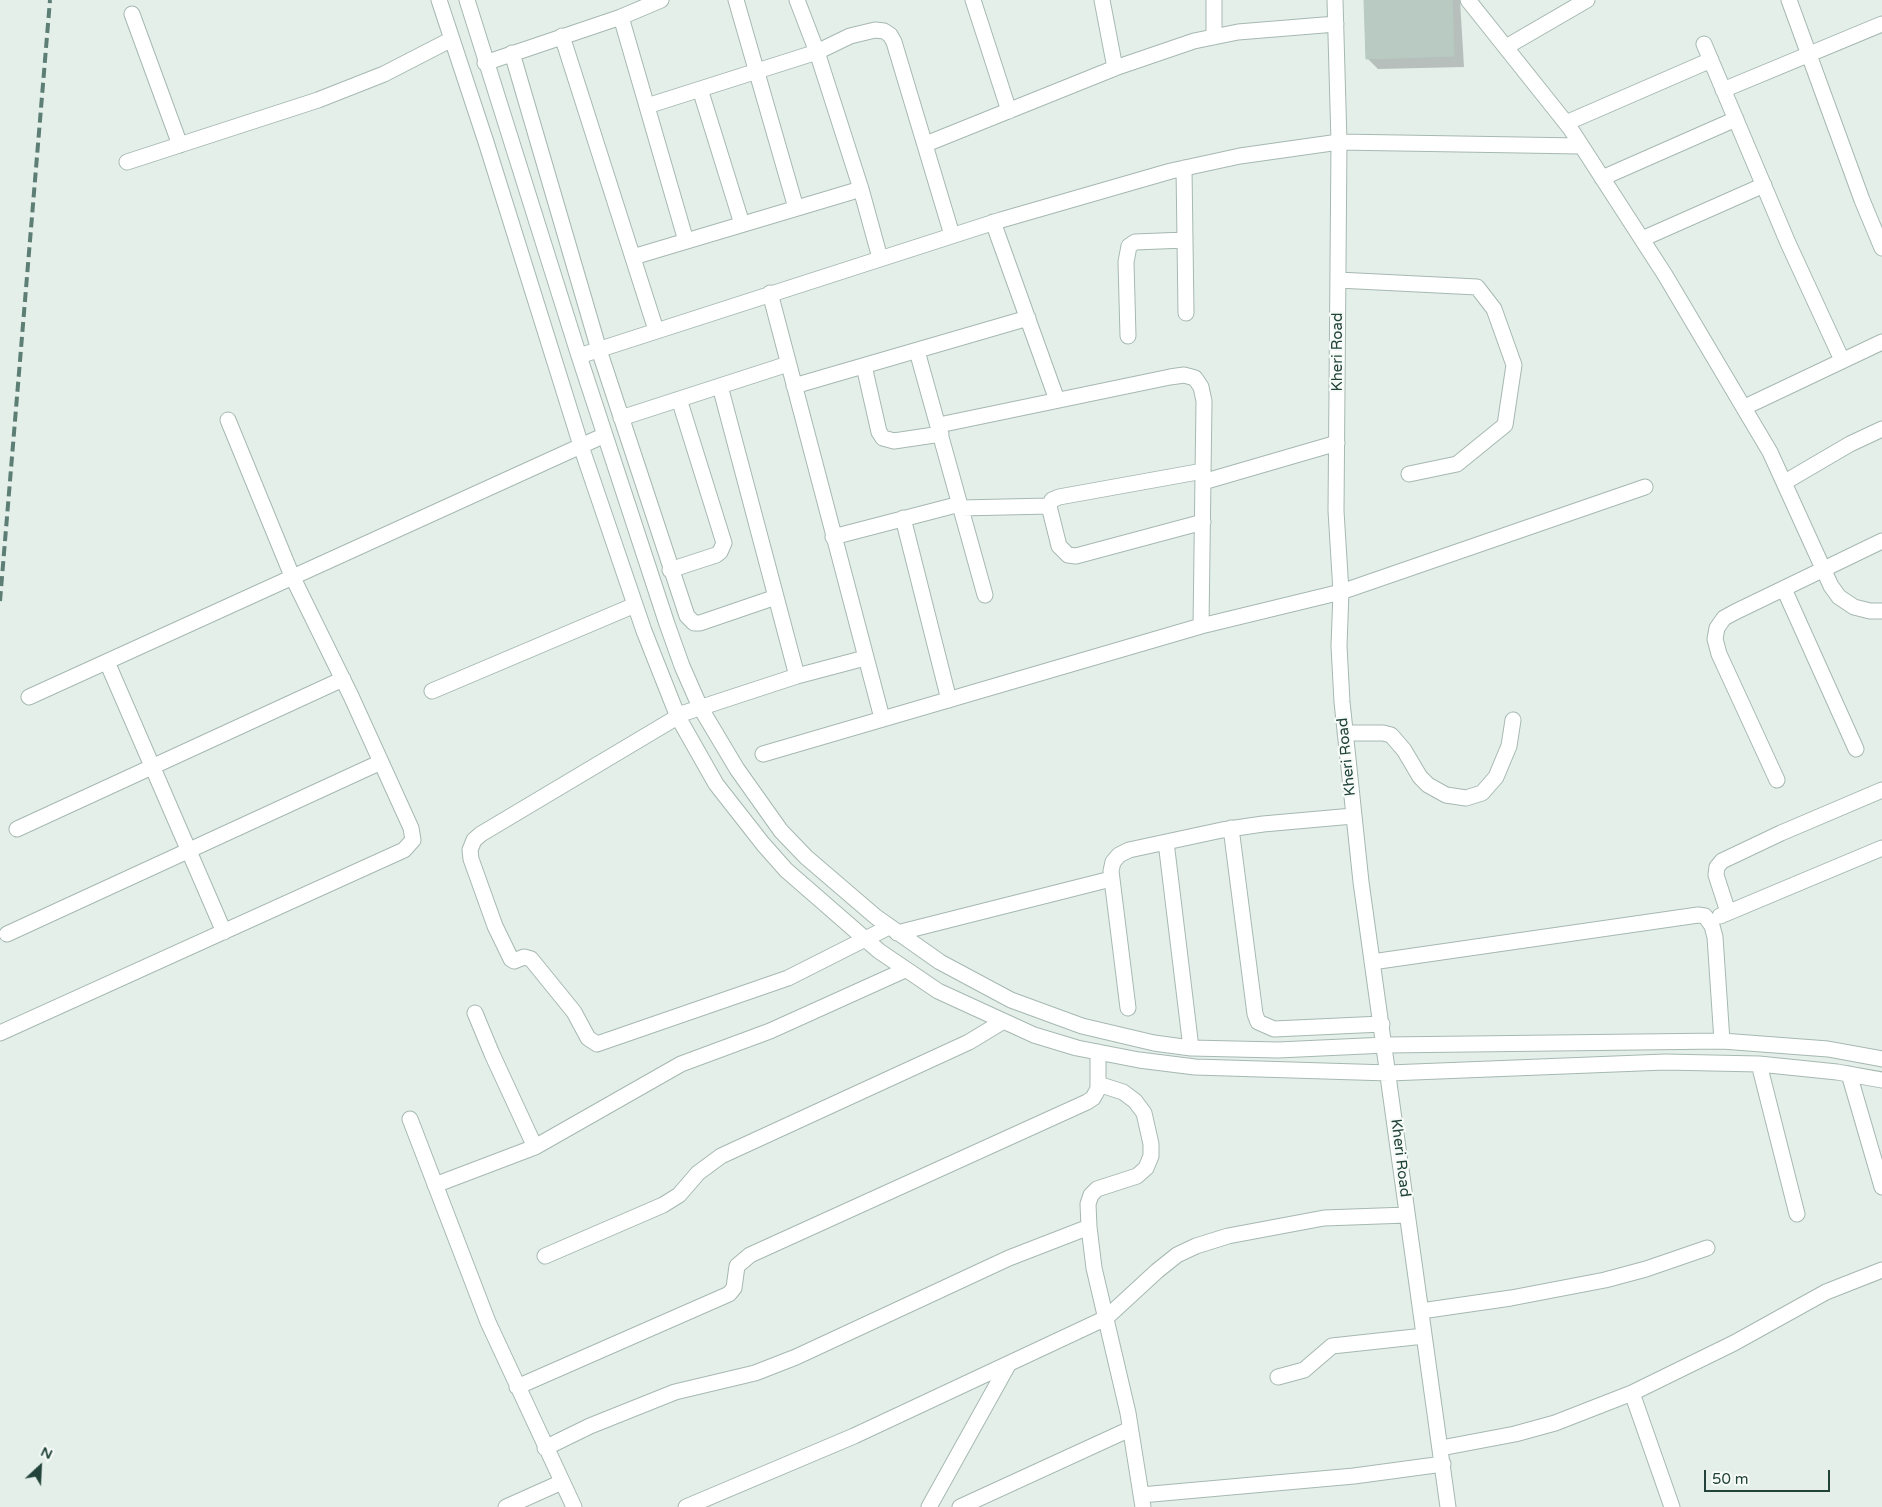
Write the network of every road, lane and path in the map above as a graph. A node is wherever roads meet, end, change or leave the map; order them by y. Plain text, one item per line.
1 (439, 0) edge
2 (467, 0) edge
3 (661, 0) edge
4 (736, 0) edge
5 (797, 0) edge
6 (973, 0) edge
7 (1102, 0) edge
8 (1214, 0) edge
9 (1336, 0) edge
10 (1468, 0) edge
11 (1586, 0) edge
12 (1789, 0) edge
13 (132, 14) dead end
14 (621, 16) junction
15 (1336, 24) junction
16 (1882, 24) edge
17 (562, 36) junction
18 (1214, 37) junction
19 (452, 39) junction
20 (1704, 44) dead end
21 (1506, 47) junction
22 (817, 52) junction
23 (512, 53) junction
24 (1810, 55) junction
25 (1711, 60) junction
26 (485, 63) junction
27 (1115, 68) junction
28 (756, 72) junction
29 (700, 89) junction
30 (1723, 90) junction
31 (647, 106) junction
32 (1009, 112) junction
33 (1736, 119) junction
34 (1566, 123) junction
35 (1339, 142) junction
36 (926, 144) junction
37 (180, 145) junction
38 (1580, 146) junction
39 (126, 162) dead end
40 (1184, 168) junction
41 (1602, 178) junction
42 (1764, 185) junction
43 (861, 189) junction
44 (796, 208) junction
45 (993, 222) junction
46 (742, 224) junction
47 (952, 235) junction
48 (1642, 239) junction
49 (1185, 240) junction
50 (686, 241) junction
51 (1882, 248) edge
52 (633, 257) junction
53 (880, 258) junction
54 (1338, 280) junction
55 (770, 293) junction
56 (1186, 313) dead end
57 (1028, 318) junction
58 (656, 330) junction
59 (1128, 336) dead end
60 (1882, 342) edge
61 (599, 350) junction
62 (917, 350) junction
63 (579, 356) junction
64 (1842, 360) junction
65 (788, 364) junction
66 (864, 366) junction
67 (720, 386) junction
68 (794, 386) junction
69 (678, 399) junction
70 (1057, 400) junction
71 (1745, 407) junction
72 (621, 418) junction
73 (228, 420) dead end
74 (1882, 429) edge
75 (940, 430) junction
76 (593, 440) junction
77 (1337, 442) junction
78 (1408, 474) dead end
79 (1203, 476) junction
80 (1785, 482) junction
81 (1645, 487) dead end
82 (960, 506) junction
83 (1049, 506) junction
84 (903, 518) junction
85 (1204, 522) junction
86 (832, 537) junction
87 (1882, 541) edge
88 (670, 570) junction
89 (1824, 570) junction
90 (292, 576) junction
91 (1784, 589) junction
92 (1341, 592) junction
93 (985, 595) dead end
94 (776, 597) junction
95 (635, 605) junction
96 (1881, 613) edge
97 (1201, 626) junction
98 (865, 658) junction
99 (107, 662) junction
100 (797, 676) junction
101 (343, 679) junction
102 (432, 691) dead end
103 (29, 697) dead end
104 (949, 700) junction
105 (689, 712) junction
106 (882, 718) junction
107 (1513, 720) dead end
108 (1345, 734) junction
109 (1856, 749) dead end
110 (763, 754) dead end
111 (381, 762) junction
112 (152, 767) junction
113 (1777, 780) dead end
114 (1882, 790) edge
115 (1353, 816) junction
116 (1231, 828) junction
117 (16, 829) dead end
118 (1166, 842) junction
119 (1882, 848) edge
120 (188, 850) junction
121 (1111, 879) junction
122 (1728, 912) junction
123 (1709, 920) junction
124 (224, 932) junction
125 (881, 933) junction
126 (7, 934) dead end
127 (1372, 962) junction
128 (906, 970) junction
129 (1128, 1008) dead end
130 (475, 1013) dead end
131 (1002, 1022) junction
132 (1382, 1024) junction
133 (0, 1033) edge
134 (1722, 1041) junction
135 (1191, 1048) junction
136 (1098, 1052) junction
137 (1387, 1059) junction
138 (1882, 1059) edge
139 (1759, 1064) junction
140 (1848, 1074) junction
141 (1882, 1080) edge
142 (1098, 1084) junction
143 (410, 1119) dead end
144 (535, 1146) junction
145 (436, 1185) junction
146 (1882, 1187) edge
147 (1407, 1214) junction
148 (1797, 1214) dead end
149 (1088, 1227) junction
150 (1707, 1248) dead end
151 (545, 1256) dead end
152 (1882, 1270) edge
153 (1421, 1311) junction
154 (1106, 1318) junction
155 (1424, 1336) junction
156 (1008, 1364) junction
157 (1278, 1377) dead end
158 (517, 1387) junction
159 (1632, 1393) junction
160 (1130, 1429) junction
161 (545, 1448) junction
162 (1441, 1448) junction
163 (1443, 1464) junction
164 (562, 1482) junction
165 (1142, 1501) edge
166 (506, 1507) edge
167 (574, 1507) edge
168 (686, 1507) edge
169 (929, 1507) edge
170 (960, 1507) edge
171 (1448, 1507) edge
172 (1672, 1507) edge

1 - 19 street
2 - 26 street
3 - 14 street
4 - 28 street
5 - 22 street
6 - 32 street
7 - 27 street
8 - 18 street
9 - 15 street, Kheri Road
10 - 21 street
11 - 21 street
12 - 24 street
13 - 37 street
14 - 17 street
14 - 31 street
15 - 18 street
15 - 35 street, Kheri Road
16 - 24 street
17 - 23 street
17 - 52 street
18 - 27 street
19 - 37 street
19 - 76 street
20 - 25 street
21 - 34 street
22 - 28 street
22 - 36 street
22 - 43 street
23 - 26 street
23 - 61 street
24 - 30 street
24 - 51 street
25 - 30 street
25 - 34 street
26 - 63 street
27 - 32 street
28 - 29 street
28 - 44 street
29 - 31 street
29 - 46 street
30 - 33 street
31 - 50 street
32 - 36 street
33 - 41 street
33 - 42 street
34 - 38 street
35 - 38 street
35 - 40 street
35 - 54 street, Kheri Road
36 - 47 street
37 - 39 street
38 - 41 street
40 - 45 street
40 - 49 street
41 - 48 street
42 - 48 street
42 - 64 street
43 - 44 street
43 - 53 street
44 - 46 street
45 - 47 street
45 - 57 street
46 - 50 street
47 - 53 street
48 - 71 street
49 - 56 street
49 - 59 street
50 - 52 street
52 - 58 street
53 - 55 street
54 - 77 street, Kheri Road
54 - 78 street
55 - 58 street
55 - 65 street
57 - 62 street
57 - 70 street
58 - 61 street
60 - 64 street
61 - 63 street
61 - 72 street
62 - 66 street
62 - 75 street
63 - 76 street
64 - 71 street
65 - 67 street
65 - 68 street
66 - 68 street
66 - 75 street
67 - 69 street
67 - 94 street
68 - 86 street
69 - 72 street
69 - 88 street
70 - 75 street
70 - 79 street
71 - 80 street
72 - 88 street
73 - 90 street
74 - 80 street
75 - 82 street
76 - 90 street
76 - 95 street
76 - 105 street
77 - 79 street
77 - 92 street, Kheri Road
79 - 83 street
79 - 85 street
80 - 89 street
81 - 92 street
82 - 83 street
82 - 84 street
82 - 93 street
83 - 85 street
84 - 86 street
84 - 104 street
85 - 97 street
86 - 98 street
87 - 89 street
88 - 94 street
89 - 91 street
89 - 96 street
90 - 99 street
90 - 101 street
91 - 109 street
91 - 113 street
92 - 97 street
92 - 108 street, Kheri Road
94 - 100 street
95 - 102 street
95 - 105 street
97 - 104 street
98 - 100 street
98 - 106 street
99 - 103 street
99 - 112 street
100 - 105 street
101 - 111 street
101 - 112 street
104 - 106 street
105 - 125 street
105 - 125 street
105 - 125 street
106 - 110 street
107 - 108 street
108 - 115 street, Kheri Road
111 - 120 street
111 - 124 street
112 - 117 street
112 - 120 street
114 - 122 street
115 - 116 street
115 - 127 street, Kheri Road
116 - 118 street
116 - 132 street
118 - 121 street
118 - 135 street
119 - 122 street
120 - 124 street
120 - 126 street
121 - 125 street
121 - 129 street
122 - 123 street
123 - 127 street
123 - 134 street
124 - 133 street
125 - 128 street
125 - 135 street
127 - 132 street, Kheri Road
128 - 131 street
128 - 144 street
130 - 144 street
131 - 136 street
131 - 151 street
132 - 137 street, Kheri Road
134 - 137 street
134 - 138 street
135 - 137 street
136 - 137 street
136 - 142 street
137 - 139 street
137 - 147 street, Kheri Road
139 - 140 street
139 - 148 street
140 - 141 street
140 - 146 street
142 - 149 street
142 - 158 street
143 - 145 street
144 - 145 street
145 - 158 street
147 - 153 street, Kheri Road
147 - 154 street
149 - 154 street
149 - 161 street
150 - 153 street
152 - 159 street
153 - 155 street, Kheri Road
154 - 156 street
154 - 160 street
155 - 157 street
155 - 162 street, Kheri Road
156 - 168 street
156 - 169 street
158 - 161 street
159 - 162 street
159 - 172 street
160 - 165 street
160 - 170 street
161 - 164 street
162 - 163 street, Kheri Road
163 - 165 street
163 - 171 street, Kheri Road
164 - 166 street
164 - 167 street

